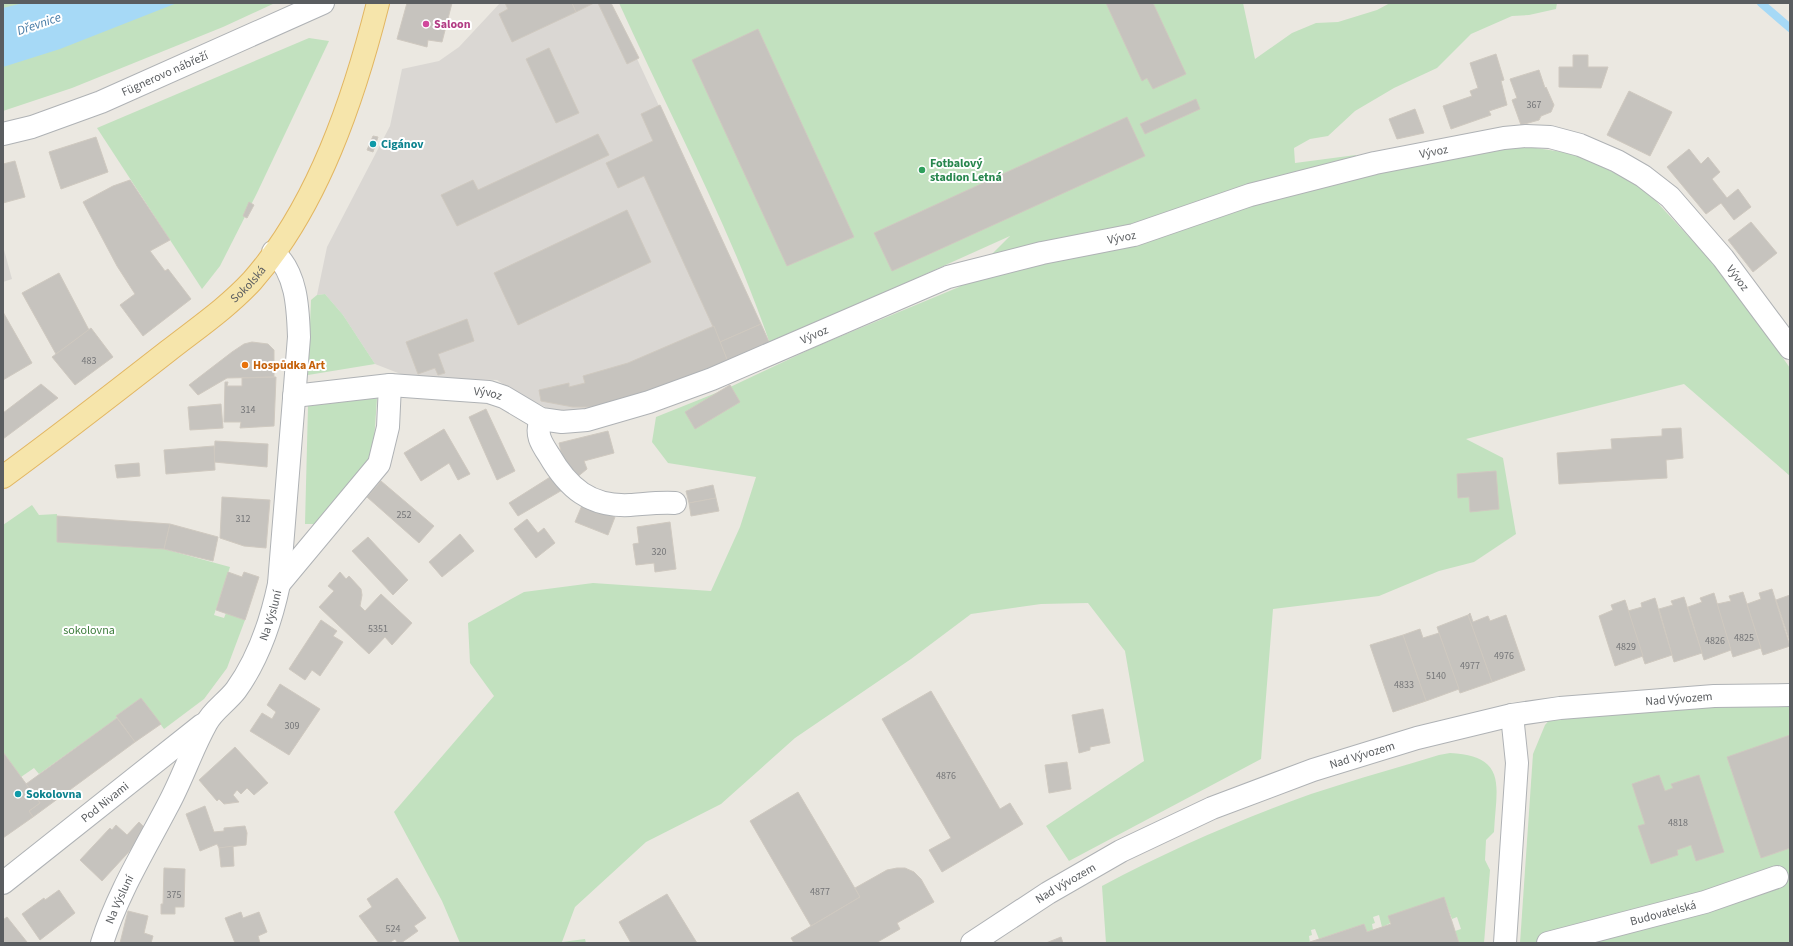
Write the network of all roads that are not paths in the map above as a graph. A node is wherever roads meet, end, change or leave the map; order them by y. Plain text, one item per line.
1 (323, 3) edge
2 (378, 3) edge
3 (3, 134) edge
4 (274, 252) junction
5 (1790, 348) edge
6 (390, 385) junction
7 (294, 396) junction
8 (542, 419) junction
9 (3, 477) edge
10 (676, 503) dead end
11 (279, 584) junction
12 (1790, 695) edge
13 (1512, 715) junction
14 (206, 722) junction
15 (1777, 877) dead end
16 (3, 883) edge
17 (102, 943) edge
18 (972, 943) edge
19 (1505, 943) edge
20 (1548, 943) edge

1 - 3 street, Fügnerovo nábřeží
2 - 4 main road, Sokolská
4 - 7 street, Na Výsluní
4 - 9 main road, Sokolská
5 - 8 street, Vývoz
6 - 7 street, Vývoz
6 - 8 street, Vývoz
6 - 11 street
7 - 11 street, Na Výsluní
8 - 10 street
11 - 14 street, Na Výsluní
12 - 13 street, Nad Vývozem
13 - 18 street, Nad Vývozem
13 - 19 street
14 - 16 street, Pod Nivami
14 - 17 street, Na Výsluní
15 - 20 street, Budovatelská

